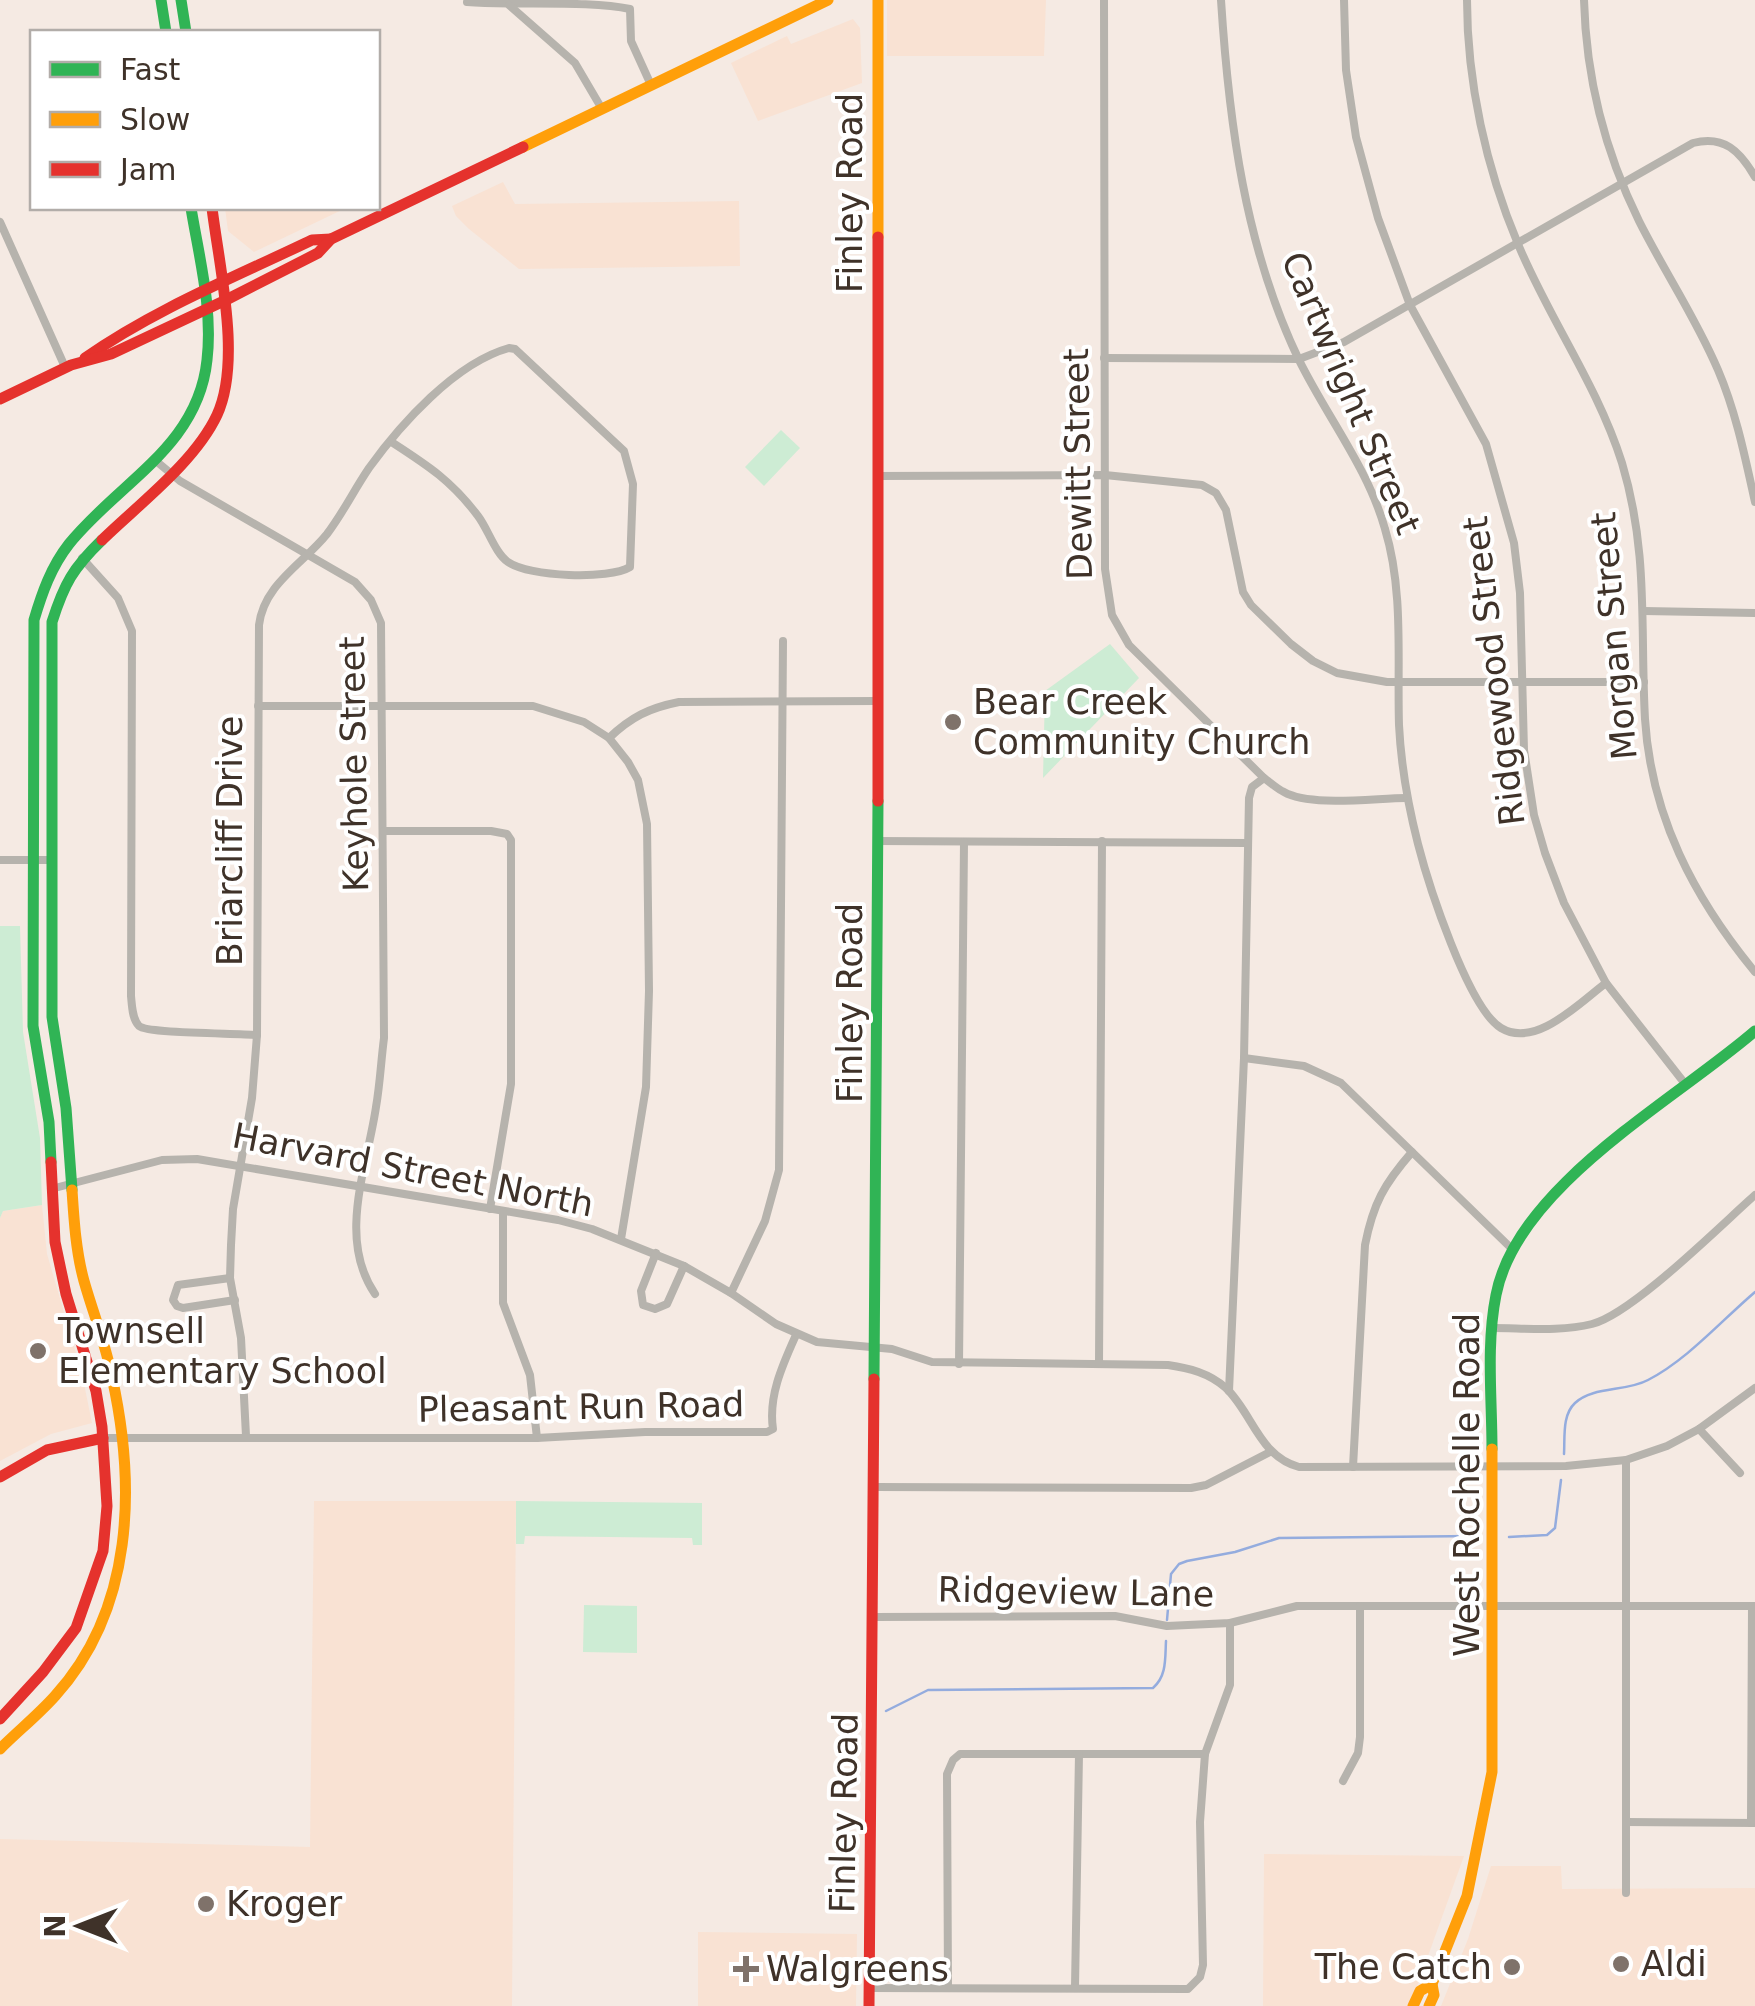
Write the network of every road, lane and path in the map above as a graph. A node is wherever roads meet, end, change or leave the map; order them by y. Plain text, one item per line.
1 (162, 0) edge
2 (181, 0) edge
3 (828, 0) edge
4 (878, 0) edge
5 (1104, 0) edge
6 (1221, 0) edge
7 (1344, 0) edge
8 (1467, 0) edge
9 (1584, 0) edge
10 (467, 2) edge
11 (510, 5) junction
12 (166, 30) edge
13 (186, 30) edge
14 (652, 85) junction
15 (602, 109) junction
16 (1755, 178) edge
17 (1622, 182) junction
18 (191, 210) edge
19 (212, 210) edge
20 (0, 222) edge
21 (331, 240) junction
22 (1518, 246) junction
23 (223, 282) junction
24 (204, 292) junction
25 (226, 300) junction
26 (1410, 305) junction
27 (207, 308) junction
28 (1104, 358) junction
29 (1299, 359) junction
30 (82, 361) junction
31 (65, 368) junction
32 (0, 400) edge
33 (390, 441) junction
34 (156, 461) junction
35 (170, 474) junction
36 (1105, 475) junction
37 (877, 476) junction
38 (1755, 502) edge
39 (307, 554) junction
40 (82, 558) junction
41 (1644, 611) junction
42 (1755, 613) edge
43 (783, 641) dead end
44 (51, 662) junction
45 (32, 663) junction
46 (1398, 682) junction
47 (1521, 682) junction
48 (1644, 682) junction
49 (783, 702) junction
50 (877, 702) junction
51 (258, 706) junction
52 (383, 706) junction
53 (609, 738) junction
54 (1264, 778) junction
55 (1406, 798) junction
56 (384, 831) junction
57 (877, 841) junction
58 (1102, 841) junction
59 (964, 842) junction
60 (1246, 843) junction
61 (0, 860) edge
62 (33, 860) junction
63 (51, 860) junction
64 (1755, 972) edge
65 (1606, 983) junction
66 (1755, 1031) edge
67 (257, 1035) junction
68 (1244, 1058) junction
69 (1686, 1086) junction
70 (1412, 1152) junction
71 (239, 1164) junction
72 (70, 1185) junction
73 (361, 1186) junction
74 (51, 1189) junction
75 (1755, 1196) edge
76 (490, 1209) junction
77 (503, 1212) junction
78 (622, 1238) junction
79 (1511, 1248) junction
80 (656, 1254) junction
81 (684, 1266) junction
82 (230, 1278) junction
83 (732, 1293) junction
84 (375, 1294) dead end
85 (235, 1300) junction
86 (1492, 1328) junction
87 (796, 1335) junction
88 (876, 1348) junction
89 (959, 1364) junction
90 (1099, 1364) junction
91 (1755, 1388) edge
92 (1229, 1391) junction
93 (1699, 1429) junction
94 (246, 1436) junction
95 (123, 1437) junction
96 (103, 1438) junction
97 (537, 1438) junction
98 (1270, 1452) junction
99 (1626, 1460) junction
100 (1492, 1466) junction
101 (1352, 1467) junction
102 (1740, 1473) dead end
103 (0, 1477) edge
104 (875, 1487) junction
105 (96, 1577) junction
106 (116, 1583) junction
107 (1360, 1606) junction
108 (1493, 1606) junction
109 (1754, 1606) edge
110 (1627, 1607) junction
111 (874, 1617) junction
112 (1230, 1623) junction
113 (0, 1718) edge
114 (0, 1730) edge
115 (5, 1744) edge
116 (1078, 1754) junction
117 (1205, 1754) junction
118 (1342, 1781) dead end
119 (1626, 1822) junction
120 (1753, 1823) edge
121 (1626, 1892) dead end
122 (1432, 1984) junction
123 (948, 1986) junction
124 (1074, 1987) junction
125 (870, 1988) junction
126 (870, 2006) edge
127 (1414, 2006) edge
128 (1429, 2006) edge

1 - 12 street
2 - 13 street
3 - 14 street
4 - 37 street, Finley Road
5 - 28 street, Dewitt Street
6 - 29 street, Cartwright Street
7 - 26 street, Ridgewood Street
8 - 22 street, Morgan Street
9 - 17 street
10 - 11 street
11 - 14 street
11 - 15 street
14 - 15 street
15 - 21 street
16 - 17 street
17 - 22 street
17 - 38 street
18 - 24 street
19 - 23 street
20 - 31 street
21 - 23 street
21 - 25 street
22 - 26 street
22 - 41 street, Morgan Street
23 - 24 street
23 - 25 street
24 - 27 street
24 - 30 street
25 - 27 street
25 - 35 street
26 - 29 street
26 - 47 street, Ridgewood Street
27 - 30 street
27 - 34 street
28 - 29 street
28 - 36 street, Dewitt Street
29 - 46 street, Cartwright Street
30 - 31 street
31 - 32 street
33 - 33 street, Briarcliff Drive
33 - 39 street, Briarcliff Drive
34 - 35 street, Keyhole Street
34 - 45 street
35 - 39 street, Keyhole Street
35 - 40 street
36 - 37 street
36 - 46 street
36 - 54 street, Dewitt Street
37 - 50 street, Finley Road
39 - 51 street, Briarcliff Drive
39 - 52 street, Keyhole Street
40 - 44 street
40 - 67 street
41 - 42 street
41 - 48 street, Morgan Street
43 - 49 street
44 - 45 street
44 - 63 street
45 - 62 street
46 - 47 street
46 - 55 street, Cartwright Street
47 - 48 street
47 - 65 street, Ridgewood Street
48 - 64 street, Morgan Street
49 - 50 street
49 - 53 street
49 - 83 street
50 - 57 street, Finley Road
51 - 52 street
51 - 67 street, Briarcliff Drive
52 - 53 street
52 - 56 street, Keyhole Street
53 - 78 street
54 - 55 street, Dewitt Street
54 - 60 street
55 - 65 street, Cartwright Street
56 - 73 street, Keyhole Street
56 - 76 street
57 - 59 street
57 - 88 street, Finley Road
58 - 59 street
58 - 60 street
58 - 90 street
59 - 89 street
60 - 68 street
61 - 62 street
62 - 63 street
62 - 74 street
63 - 72 street
65 - 69 street, Ridgewood Street
66 - 69 street, West Rochelle Road
67 - 71 street, Briarcliff Drive
68 - 70 street
68 - 92 street
69 - 79 street, West Rochelle Road
70 - 79 street
70 - 101 street
71 - 72 street, Harvard Street North
71 - 73 street, Harvard Street North
71 - 82 street, Briarcliff Drive
72 - 74 street, Harvard Street North
72 - 95 street
73 - 76 street, Harvard Street North
73 - 84 street, Keyhole Street
74 - 96 street
75 - 86 street
76 - 77 street, Harvard Street North
77 - 78 street, Harvard Street North
77 - 97 street
78 - 80 street, Harvard Street North
79 - 86 street, West Rochelle Road
80 - 81 street, Harvard Street North
80 - 81 street
81 - 83 street, Harvard Street North
82 - 85 street, Briarcliff Drive
82 - 85 street
83 - 87 street, Harvard Street North
85 - 94 street, Briarcliff Drive
86 - 100 street, West Rochelle Road
87 - 88 street, Harvard Street North
87 - 97 street, Pleasant Run Road
88 - 89 street, Harvard Street North
88 - 104 street, Finley Road
89 - 90 street, Harvard Street North
90 - 92 street, Harvard Street North
91 - 93 street
92 - 98 street, Harvard Street North
93 - 99 street
93 - 102 street
94 - 95 street, Pleasant Run Road
94 - 97 street, Pleasant Run Road
95 - 96 street, Pleasant Run Road
95 - 106 street
96 - 103 street, Pleasant Run Road
96 - 105 street
98 - 101 street
98 - 104 street
99 - 100 street
99 - 110 street
100 - 101 street
100 - 108 street, West Rochelle Road
104 - 111 street, Finley Road
105 - 106 street
105 - 113 street
106 - 115 street
107 - 108 street, Ridgeview Lane
107 - 112 street, Ridgeview Lane
107 - 118 street
108 - 110 street, Ridgeview Lane
108 - 122 street, West Rochelle Road
109 - 110 street, Ridgeview Lane
109 - 120 street
110 - 119 street
111 - 112 street, Ridgeview Lane
111 - 125 street, Finley Road
112 - 117 street
114 - 115 street
116 - 117 street
116 - 123 street
116 - 124 street
117 - 124 street
119 - 120 street
119 - 121 street
122 - 127 street, West Rochelle Road
122 - 128 street, West Rochelle Road
123 - 124 street
123 - 125 street
125 - 126 street, Finley Road

